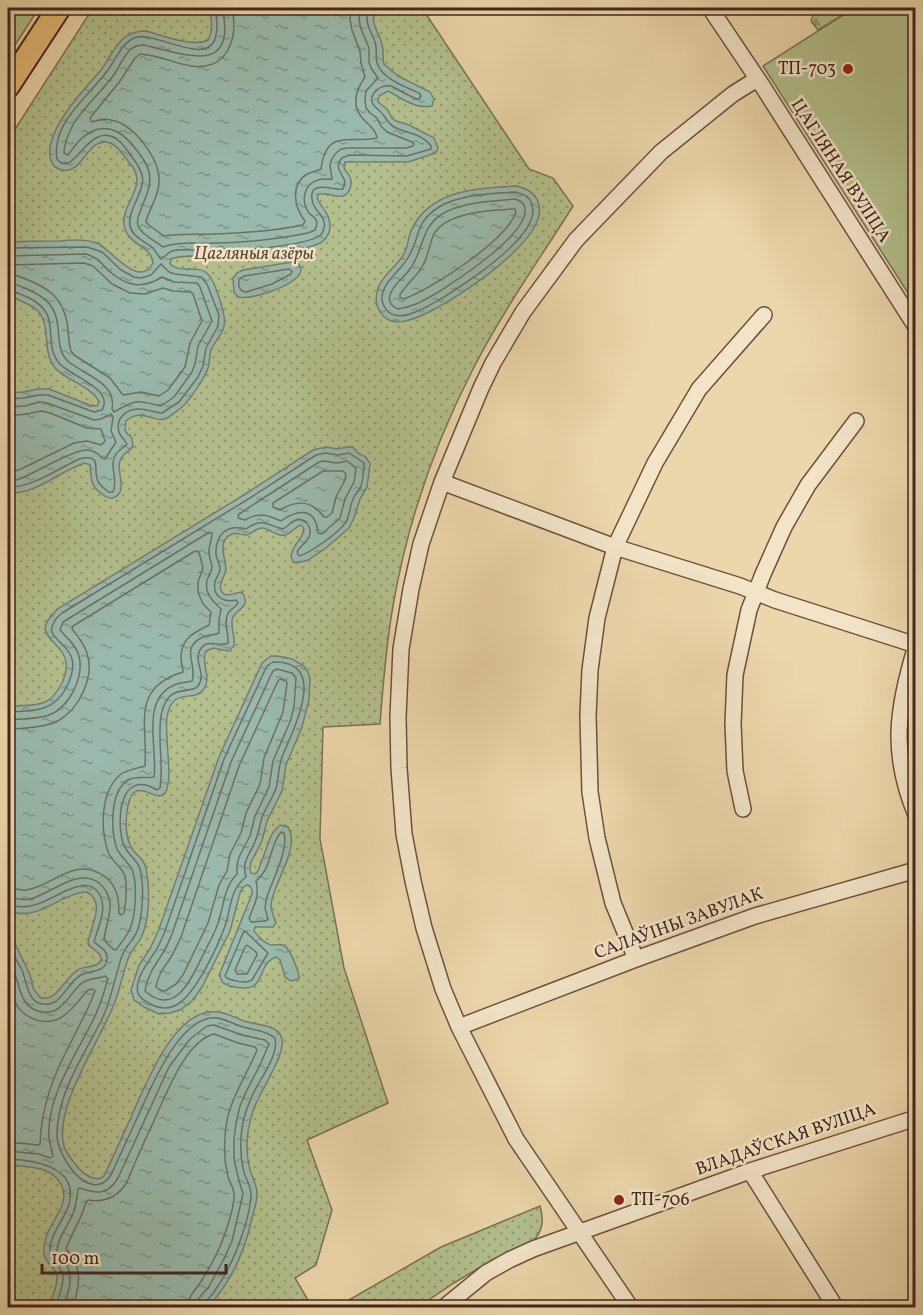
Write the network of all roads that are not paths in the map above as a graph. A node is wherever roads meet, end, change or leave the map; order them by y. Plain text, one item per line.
1 (59, 8) edge
2 (710, 8) edge
3 (757, 79) junction
4 (8, 86) edge
5 (764, 315) dead end
6 (915, 327) edge
7 (856, 421) dead end
8 (441, 482) junction
9 (615, 547) junction
10 (756, 592) junction
11 (915, 646) edge
12 (743, 809) dead end
13 (915, 815) edge
14 (915, 870) edge
15 (636, 959) junction
16 (459, 1027) junction
17 (913, 1123) edge
18 (750, 1171) junction
19 (580, 1233) junction
20 (443, 1308) edge
21 (631, 1308) edge
22 (836, 1308) edge

1 - 4 highway
2 - 3 street, ЦАГЛЯНАЯ ВУЛІЦА
3 - 6 street, ЦАГЛЯНАЯ ВУЛІЦА
3 - 8 street
5 - 9 street
7 - 10 street
8 - 9 street
8 - 16 street
9 - 10 street
9 - 15 street
10 - 11 street
10 - 12 street
11 - 13 street
14 - 15 street, САЛАЎІНЫ ЗАВУЛАК
15 - 16 street, САЛАЎІНЫ ЗАВУЛАК
16 - 19 street
17 - 18 street, ВЛАДАЎСКАЯ ВУЛІЦА
18 - 19 street, ВЛАДАЎСКАЯ ВУЛІЦА
18 - 22 street
19 - 20 street, ВЛАДАЎСКАЯ ВУЛІЦА
19 - 21 street

